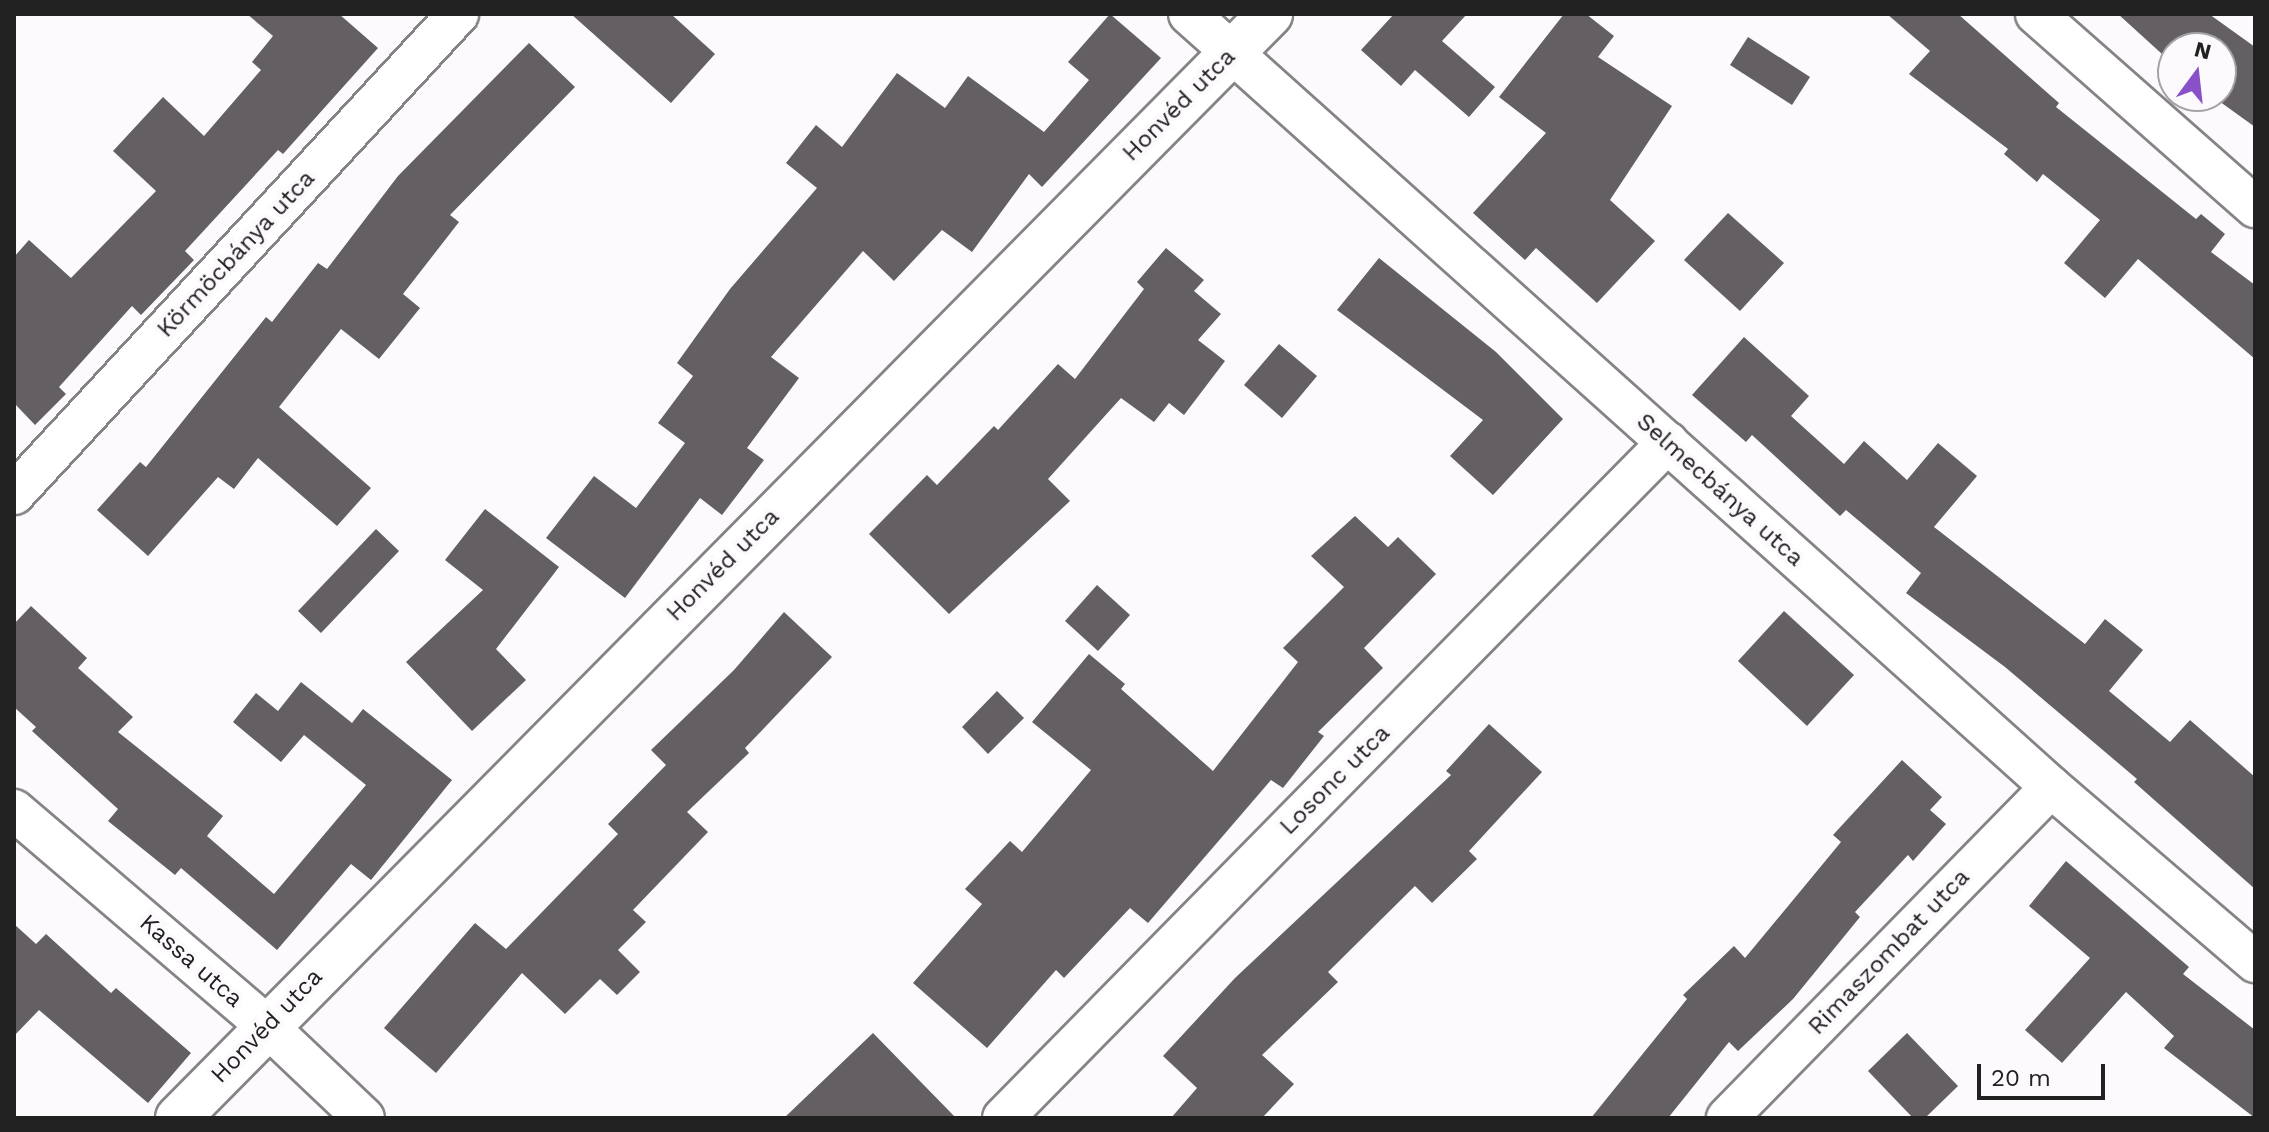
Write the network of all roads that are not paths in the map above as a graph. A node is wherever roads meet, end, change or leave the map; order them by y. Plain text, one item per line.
1 (458, 14) edge
2 (1189, 14) edge
3 (1270, 14) edge
4 (2036, 14) edge
5 (1231, 53) junction
6 (2255, 207) edge
7 (1668, 442) junction
8 (14, 494) edge
9 (2051, 787) junction
10 (14, 810) edge
11 (2255, 962) edge
12 (266, 1025) junction
13 (178, 1118) edge
14 (364, 1118) edge
15 (1003, 1118) edge
16 (1727, 1118) edge

1 - 8 street, Körmöcbánya utca
2 - 5 street, Selmecbánya utca
3 - 5 street, Honvéd utca
4 - 6 street
5 - 7 street, Selmecbánya utca
5 - 12 street, Honvéd utca
7 - 9 street, Selmecbánya utca
7 - 15 street, Losonc utca
9 - 11 street, Selmecbánya utca
9 - 16 street, Rimaszombat utca
10 - 12 street, Kassa utca
12 - 13 street, Honvéd utca
12 - 14 street, Kassa utca

